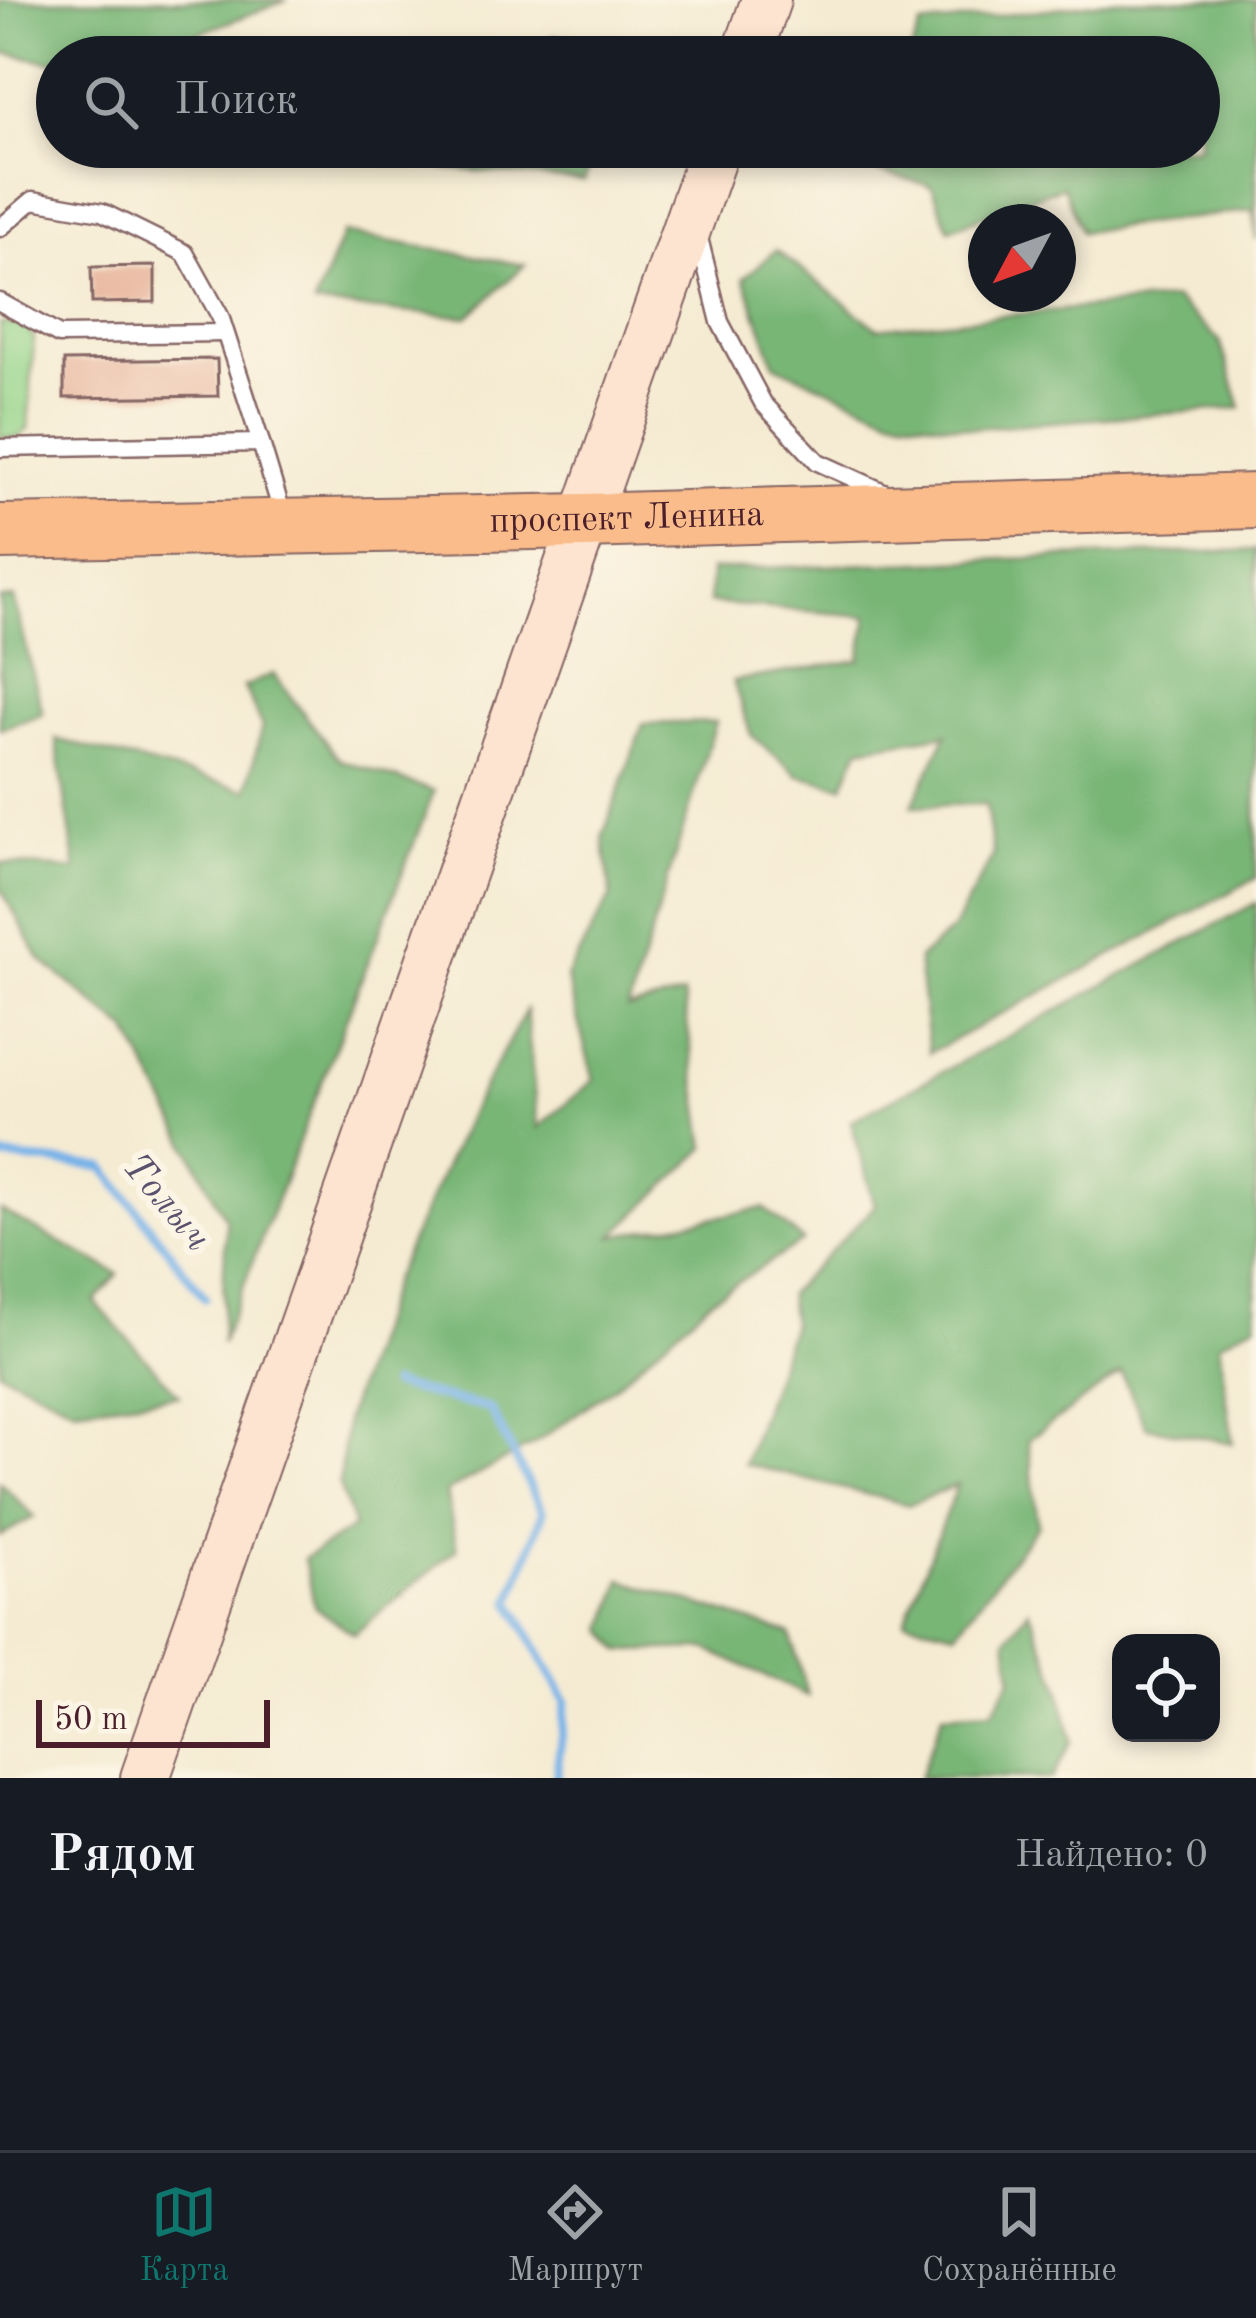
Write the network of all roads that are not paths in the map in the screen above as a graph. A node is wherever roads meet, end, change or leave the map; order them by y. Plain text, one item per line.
1 (766, 0) edge
2 (753, 36) edge
3 (708, 168) edge
4 (693, 211) junction
5 (0, 228) edge
6 (0, 302) edge
7 (225, 333) junction
8 (261, 443) junction
9 (0, 448) edge
10 (1256, 502) edge
11 (922, 509) junction
12 (584, 521) junction
13 (286, 526) junction
14 (0, 532) edge
15 (145, 1778) edge

1 - 2 street
3 - 4 street
4 - 11 lane
4 - 12 street
5 - 7 lane
6 - 7 lane
7 - 8 lane
8 - 9 lane
8 - 13 lane
10 - 11 main road, проспект Ленина
11 - 12 main road, проспект Ленина
12 - 13 main road, проспект Ленина
12 - 15 street
13 - 14 main road, проспект Ленина

